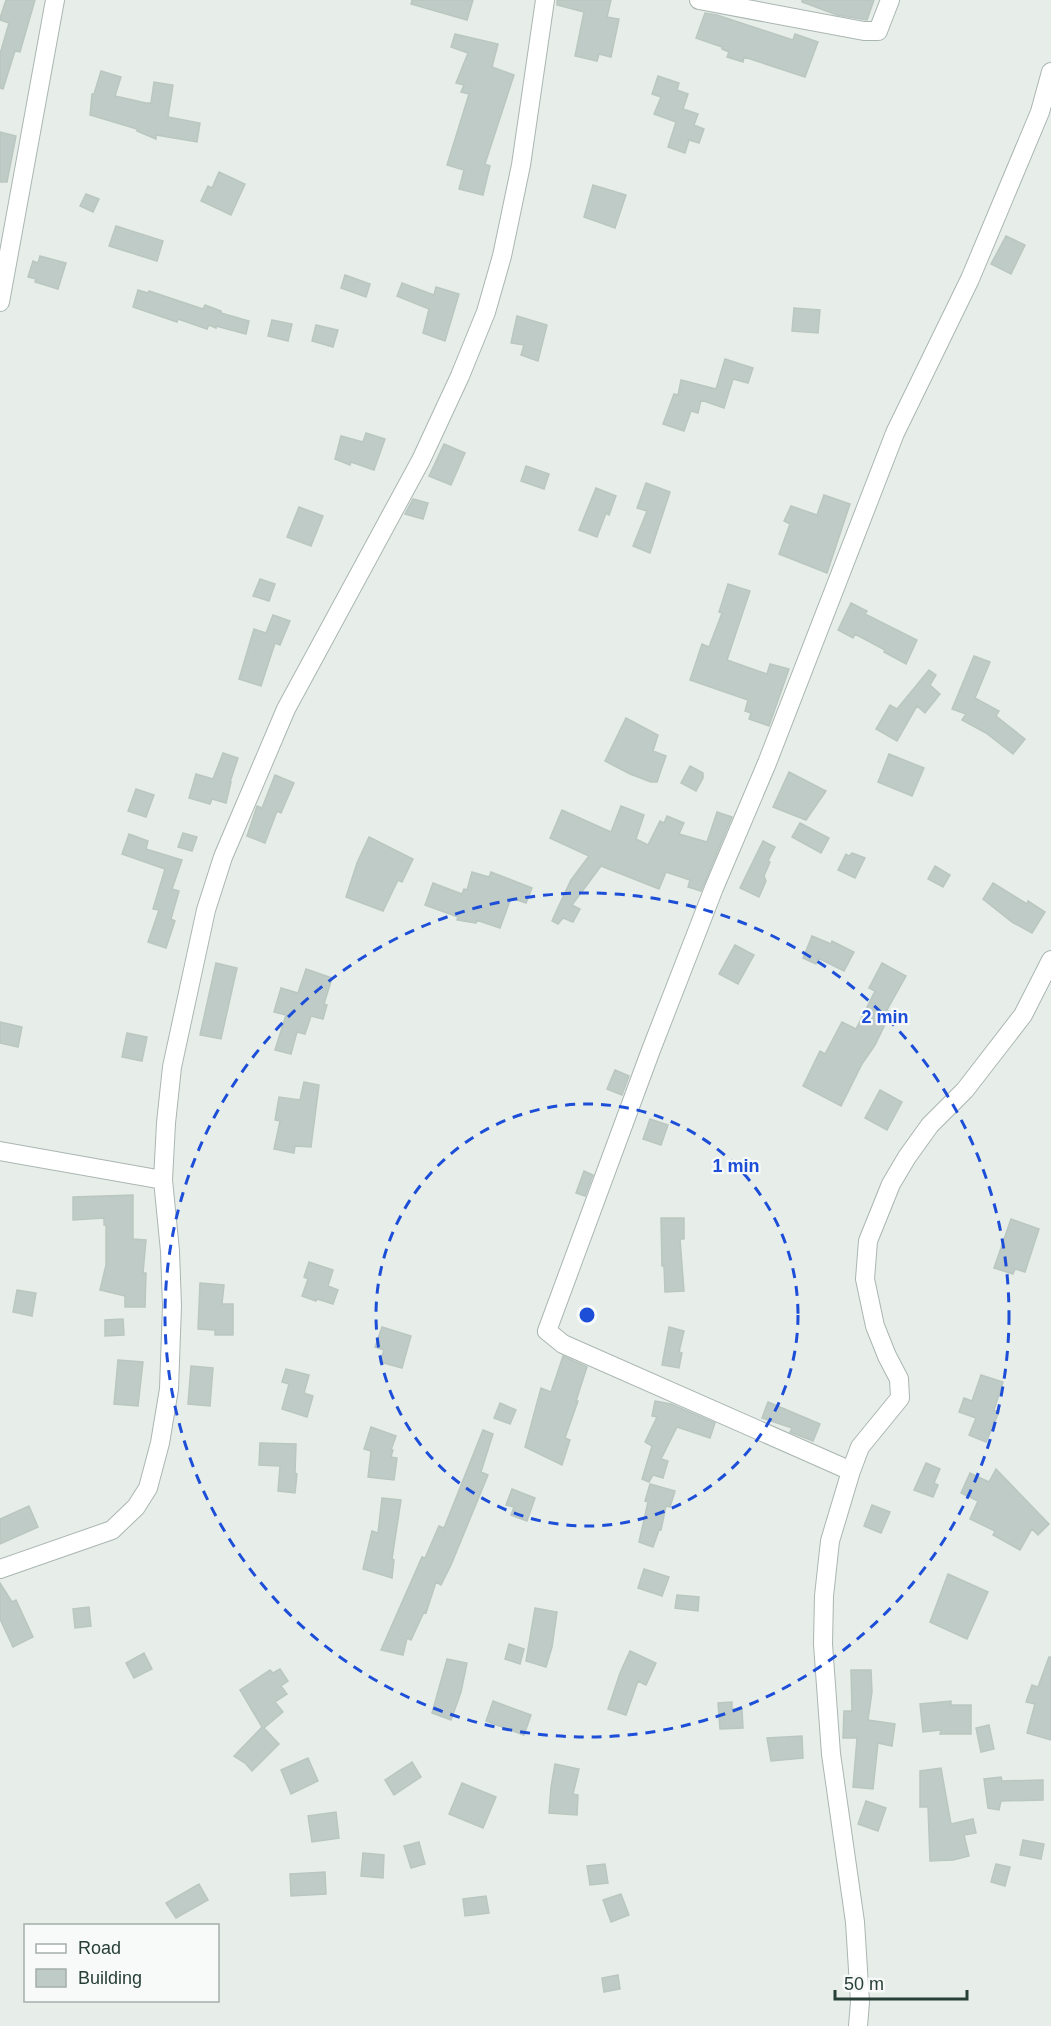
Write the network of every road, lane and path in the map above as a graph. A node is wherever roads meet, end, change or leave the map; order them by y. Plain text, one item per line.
1 (56, 0) edge
2 (544, 0) edge
3 (699, 0) edge
4 (890, 0) edge
5 (1051, 72) edge
6 (0, 302) edge
7 (1051, 960) edge
8 (0, 1151) edge
9 (163, 1180) junction
10 (851, 1471) junction
11 (0, 1569) edge
12 (858, 2026) edge

1 - 6 street
2 - 9 street
3 - 4 street
5 - 10 street
7 - 10 street
8 - 9 street
9 - 11 street
10 - 12 street

